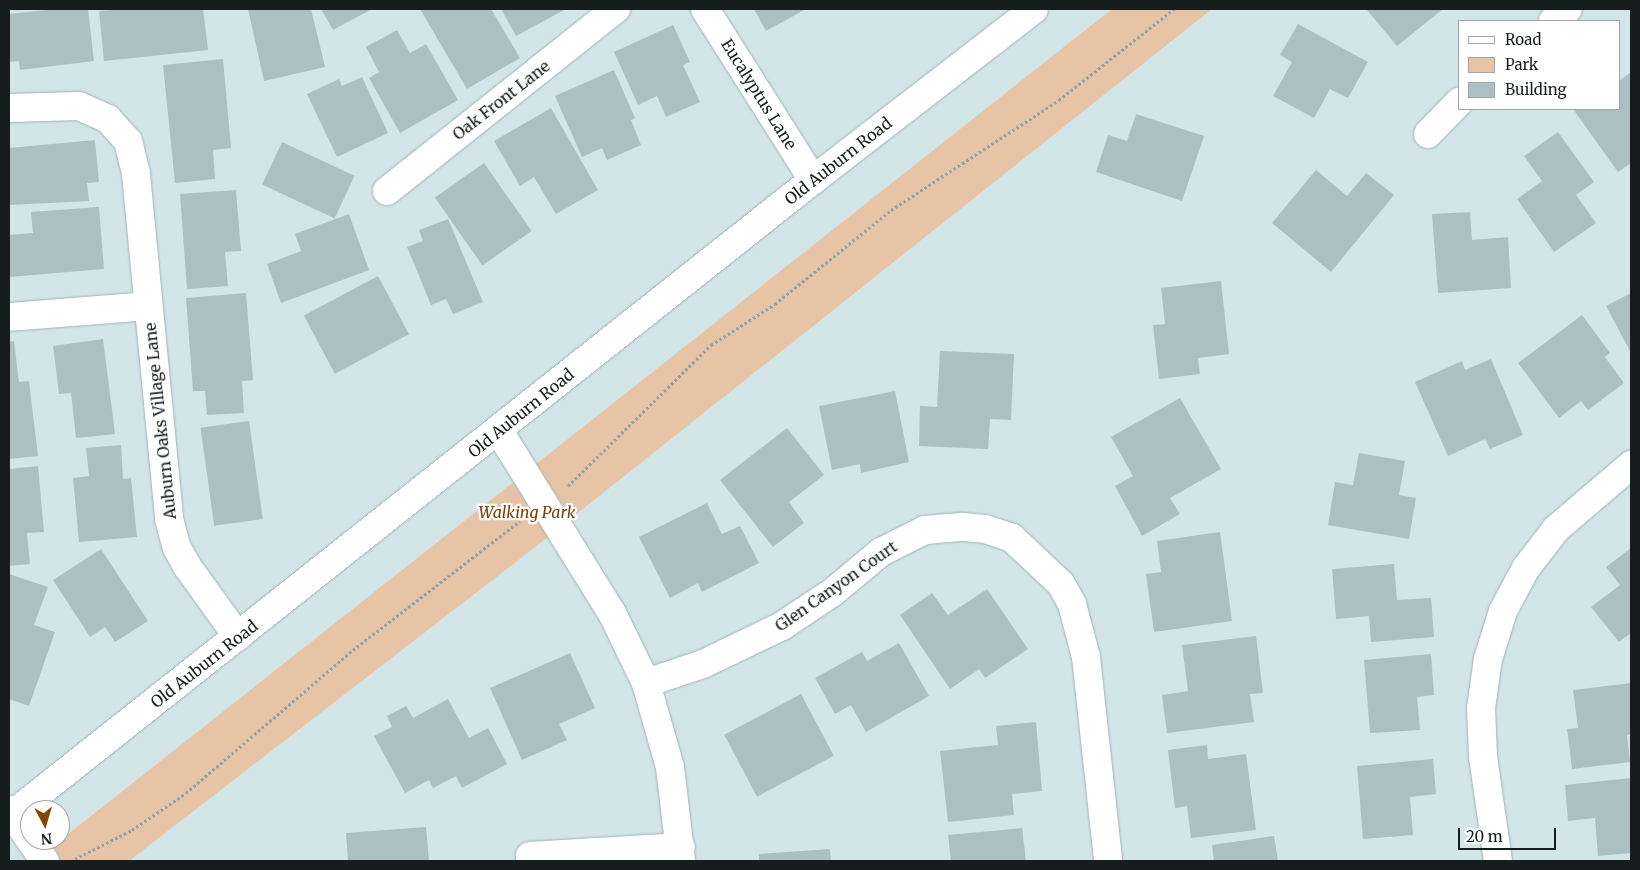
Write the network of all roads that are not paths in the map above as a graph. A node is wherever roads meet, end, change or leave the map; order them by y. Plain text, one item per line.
1 (616, 9) edge
2 (706, 9) edge
3 (1034, 9) edge
4 (1568, 9) edge
5 (1554, 20) edge
6 (1458, 103) edge
7 (9, 108) edge
8 (1428, 134) dead end
9 (813, 180) junction
10 (387, 191) dead end
11 (148, 306) junction
12 (9, 317) edge
13 (499, 431) junction
14 (1631, 465) edge
15 (238, 637) junction
16 (646, 683) junction
17 (10, 814) edge
18 (681, 854) edge
19 (530, 856) dead end
20 (45, 861) edge
21 (1108, 861) edge
22 (1498, 861) edge

1 - 10 street, Oak Front Lane
2 - 9 street, Eucalyptus Lane
3 - 9 street, Old Auburn Road
4 - 5 street
6 - 8 street
7 - 11 street, Auburn Oaks Village Lane
9 - 13 street, Old Auburn Road
11 - 12 street, Auburn Oaks Village Lane
11 - 15 street, Auburn Oaks Village Lane
13 - 15 street, Old Auburn Road
13 - 16 street
14 - 22 street
15 - 17 street, Old Auburn Road
16 - 18 street
16 - 21 street, Glen Canyon Court
17 - 20 street
18 - 19 street

